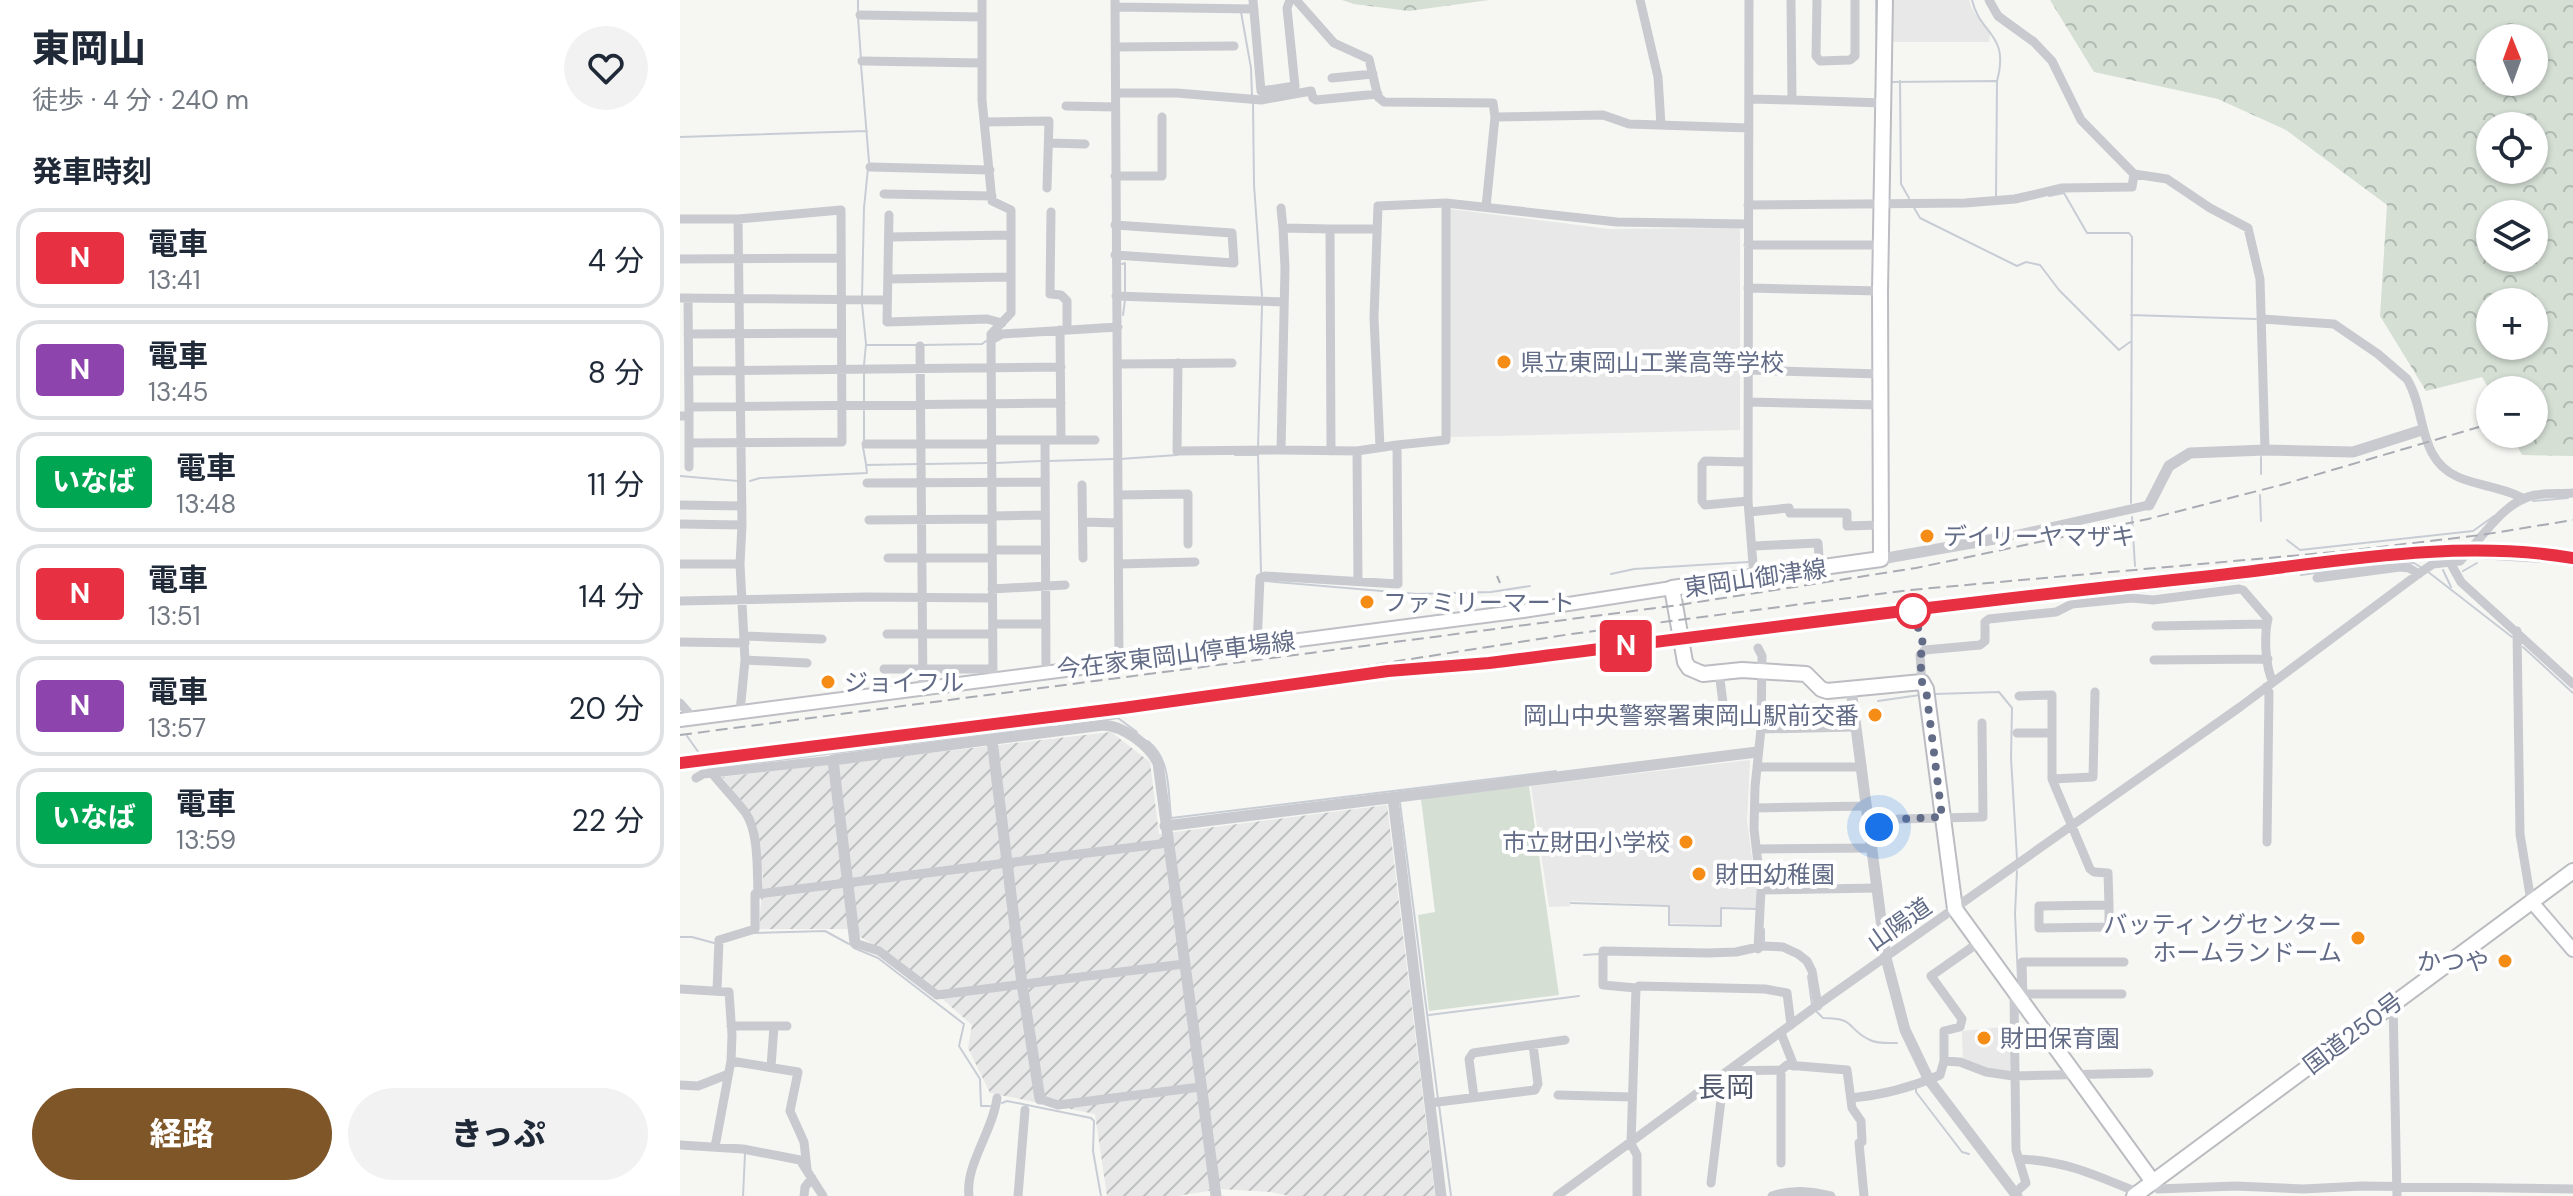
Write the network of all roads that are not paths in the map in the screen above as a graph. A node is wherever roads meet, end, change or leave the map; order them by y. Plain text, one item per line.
1 (982, 0) edge
2 (1293, 0) edge
3 (1640, 0) edge
4 (1749, 0) edge
5 (1791, 0) edge
6 (1817, 0) edge
7 (1855, 0) edge
8 (1885, 0) edge
9 (1989, 0) edge
10 (1115, 3) edge
11 (1142, 4) edge
12 (1215, 4) edge
13 (1247, 7) edge
14 (860, 15) dead end
15 (982, 17) junction
16 (1234, 46) dead end
17 (1116, 47) junction
18 (862, 61) dead end
19 (982, 63) junction
20 (1373, 74) junction
21 (1332, 78) dead end
22 (1116, 93) junction
23 (1378, 94) junction
24 (1750, 99) junction
25 (1792, 100) junction
26 (1884, 103) junction
27 (1066, 106) dead end
28 (1115, 107) junction
29 (1162, 117) dead end
30 (1495, 117) junction
31 (985, 122) junction
32 (1661, 125) junction
33 (1749, 128) junction
34 (1049, 143) junction
35 (1085, 144) dead end
36 (870, 167) dead end
37 (990, 170) junction
38 (2134, 174) junction
39 (1115, 176) junction
40 (1047, 188) dead end
41 (884, 194) dead end
42 (992, 196) junction
43 (1881, 202) junction
44 (1446, 203) junction
45 (1748, 205) junction
46 (1486, 207) junction
47 (1281, 208) dead end
48 (1051, 212) dead end
49 (889, 215) dead end
50 (680, 219) edge
51 (738, 219) junction
52 (1747, 224) junction
53 (1115, 225) junction
54 (1283, 228) junction
55 (1330, 229) junction
56 (1376, 229) junction
57 (1011, 235) junction
58 (889, 237) junction
59 (1748, 245) junction
60 (1880, 245) junction
61 (1115, 255) junction
62 (739, 258) junction
63 (841, 258) junction
64 (680, 259) edge
65 (1011, 277) junction
66 (888, 279) junction
67 (1748, 288) junction
68 (1880, 291) junction
69 (1122, 296) junction
70 (684, 298) edge
71 (740, 298) junction
72 (841, 299) junction
73 (887, 300) junction
74 (1284, 302) junction
75 (2262, 319) junction
76 (1002, 323) junction
77 (1118, 327) junction
78 (1065, 328) junction
79 (841, 333) junction
80 (688, 334) junction
81 (740, 334) junction
82 (991, 340) junction
83 (920, 346) dead end
84 (1178, 363) junction
85 (1232, 363) dead end
86 (1119, 364) junction
87 (1061, 367) junction
88 (920, 368) junction
89 (991, 368) junction
90 (842, 369) junction
91 (741, 370) junction
92 (1748, 370) junction
93 (689, 371) junction
94 (1880, 374) junction
95 (1748, 402) junction
96 (1061, 403) junction
97 (991, 404) junction
98 (920, 405) junction
99 (1880, 405) junction
100 (842, 406) junction
101 (741, 407) junction
102 (686, 413) edge
103 (2422, 430) junction
104 (1045, 440) junction
105 (1061, 440) junction
106 (1095, 440) dead end
107 (991, 442) junction
108 (689, 443) junction
109 (741, 443) junction
110 (866, 444) dead end
111 (921, 444) junction
112 (1397, 445) junction
113 (1380, 447) junction
114 (1281, 450) junction
115 (2265, 450) junction
116 (1331, 451) junction
117 (1357, 451) junction
118 (1748, 462) junction
119 (689, 467) dead end
120 (1045, 482) junction
121 (867, 483) dead end
122 (921, 483) junction
123 (992, 483) junction
124 (1082, 485) dead end
125 (2573, 493) edge
126 (1118, 495) junction
127 (2524, 499) junction
128 (680, 505) edge
129 (2149, 505) joint
130 (742, 506) junction
131 (1749, 506) junction
132 (1045, 515) junction
133 (992, 517) junction
134 (869, 520) dead end
135 (921, 520) junction
136 (1083, 522) junction
137 (1118, 523) junction
138 (680, 524) edge
139 (742, 525) junction
140 (1880, 525) junction
141 (2006, 537) joint
142 (1188, 544) dead end
143 (1754, 546) junction
144 (1045, 550) junction
145 (992, 554) junction
146 (888, 558) dead end
147 (1083, 558) dead end
148 (921, 559) junction
149 (1881, 559) junction
150 (1195, 562) dead end
151 (680, 564) edge
152 (740, 564) junction
153 (1119, 564) junction
154 (2451, 564) junction
155 (1820, 569) junction
156 (2420, 573) junction
157 (1754, 577) junction
158 (2317, 578) dead end
159 (1358, 580) junction
160 (1065, 585) dead end
161 (1046, 587) junction
162 (1672, 588) junction
163 (992, 593) junction
164 (921, 597) junction
165 (743, 600) junction
166 (680, 601) edge
167 (1046, 624) junction
168 (2266, 624) junction
169 (2156, 626) dead end
170 (993, 629) junction
171 (2517, 631) junction
172 (887, 634) dead end
173 (922, 634) junction
174 (822, 639) dead end
175 (745, 640) junction
176 (680, 642) edge
177 (1257, 645) junction
178 (1758, 648) dead end
179 (2268, 659) junction
180 (745, 660) junction
181 (2154, 660) dead end
182 (1119, 662) junction
183 (807, 663) dead end
184 (884, 669) dead end
185 (923, 669) junction
186 (1046, 672) junction
187 (1719, 672) junction
188 (1762, 672) junction
189 (993, 674) junction
190 (1922, 682) junction
191 (2270, 684) junction
192 (2573, 684) edge
193 (923, 689) junction
194 (1851, 689) junction
195 (2095, 692) dead end
196 (2019, 696) dead end
197 (680, 703) edge
198 (740, 712) junction
199 (1679, 713) dead end
200 (687, 719) edge
201 (1982, 723) dead end
202 (1856, 727) junction
203 (1761, 729) junction
204 (2017, 733) dead end
205 (2051, 733) junction
206 (992, 740) junction
207 (1757, 752) junction
208 (833, 760) junction
209 (1757, 767) junction
210 (1862, 767) junction
211 (712, 773) junction
212 (696, 778) dead end
213 (2053, 781) junction
214 (1393, 798) junction
215 (1867, 806) junction
216 (1755, 808) junction
217 (1942, 817) junction
218 (1165, 826) junction
219 (2071, 826) junction
220 (1869, 829) junction
221 (2267, 842) dead end
222 (1168, 843) junction
223 (1872, 848) junction
224 (1757, 849) junction
225 (1006, 861) junction
226 (2573, 871) edge
227 (848, 882) junction
228 (1877, 888) junction
229 (1761, 890) junction
230 (758, 894) junction
231 (2531, 901) junction
232 (2109, 905) junction
233 (1955, 909) junction
234 (855, 943) joint
235 (1978, 943) junction
236 (1758, 949) junction
237 (2573, 950) edge
238 (1886, 958) junction
239 (2124, 962) dead end
240 (1184, 964) junction
241 (1022, 984) junction
242 (1636, 988) junction
243 (680, 989) edge
244 (717, 990) junction
245 (2122, 994) dead end
246 (2020, 997) junction
247 (2393, 1003) junction
248 (1818, 1006) junction
249 (1791, 1025) junction
250 (731, 1026) junction
251 (774, 1026) junction
252 (787, 1026) dead end
253 (1781, 1033) junction
254 (1565, 1040) dead end
255 (1533, 1045) junction
256 (731, 1061) junction
257 (1944, 1061) junction
258 (1794, 1066) junction
259 (771, 1067) junction
260 (1781, 1070) junction
261 (1729, 1071) junction
262 (2149, 1073) dead end
263 (2075, 1074) junction
264 (726, 1075) junction
265 (2013, 1076) junction
266 (1714, 1082) junction
267 (1920, 1084) junction
268 (680, 1085) edge
269 (1200, 1087) junction
270 (1558, 1095) dead end
271 (1474, 1097) junction
272 (1632, 1097) junction
273 (997, 1098) dead end
274 (1851, 1098) junction
275 (1040, 1099) joint
276 (1435, 1102) junction
277 (1025, 1110) dead end
278 (1631, 1144) junction
279 (680, 1145) edge
280 (715, 1145) junction
281 (2019, 1159) junction
282 (1781, 1163) dead end
283 (810, 1174) junction
284 (1711, 1183) dead end
285 (2157, 1189) edge
286 (2573, 1189) edge
287 (2397, 1192) edge
288 (2136, 1194) edge
289 (2016, 1195) edge
290 (804, 1196) edge
291 (823, 1196) edge
292 (969, 1196) edge
293 (1018, 1196) edge
294 (1216, 1196) edge
295 (1441, 1196) edge
296 (1557, 1196) edge
297 (1637, 1196) edge
298 (1772, 1196) edge
299 (1831, 1196) edge
300 (1864, 1196) edge

1 - 15 street
2 - 13 street
2 - 20 street
3 - 32 street
4 - 24 street
5 - 25 street
6 - 7 street
8 - 26 main road
9 - 38 street
10 - 11 street
10 - 17 street
11 - 12 street
12 - 13 street
14 - 15 street
15 - 19 street
16 - 17 street
17 - 22 street
18 - 19 street
19 - 31 street
20 - 21 street
20 - 23 street
22 - 23 street
22 - 28 street
23 - 30 street
24 - 25 street
24 - 33 street
25 - 26 street
26 - 43 main road
27 - 28 street
28 - 39 street
29 - 39 street
30 - 32 street
30 - 46 street
31 - 34 street
31 - 37 street
32 - 33 street
33 - 45 street
34 - 35 street
34 - 40 street
36 - 37 street
37 - 42 street
38 - 43 street
38 - 75 street
39 - 53 street
41 - 42 street
42 - 57 street
43 - 45 street
43 - 60 main road
44 - 46 street
44 - 56 street
44 - 112 street
45 - 52 street
46 - 52 street
47 - 54 street
48 - 78 street
49 - 58 street
50 - 51 street
51 - 62 street
51 - 63 street
52 - 59 street
53 - 61 street
53 - 61 street
54 - 55 street
54 - 74 street
55 - 56 street
55 - 116 street
56 - 113 street
57 - 58 street
57 - 65 street
58 - 66 street
59 - 60 street
59 - 67 street
60 - 68 main road
61 - 69 street
62 - 63 street
62 - 64 street
62 - 71 street
63 - 72 street
65 - 66 street
65 - 76 street
66 - 73 street
67 - 68 street
67 - 92 street
68 - 94 main road
69 - 74 street
69 - 77 street
70 - 71 street
70 - 80 street
71 - 72 street
71 - 81 street
72 - 73 street
72 - 79 street
73 - 76 street
74 - 114 street
75 - 103 street
75 - 115 street
76 - 82 street
77 - 78 street
77 - 86 street
78 - 82 street
78 - 87 street
79 - 81 street
79 - 90 street
80 - 81 street
80 - 93 street
81 - 91 street
82 - 89 street
83 - 88 street
84 - 85 street
84 - 86 street
84 - 114 street
86 - 126 street
87 - 89 street
87 - 96 street
88 - 89 street
88 - 90 street
88 - 98 street
89 - 97 street
90 - 91 street
90 - 100 street
91 - 93 street
91 - 101 street
92 - 94 street
92 - 95 street
93 - 102 street
94 - 99 main road
95 - 99 street
95 - 118 street
96 - 97 street
96 - 105 street
97 - 98 street
97 - 107 street
98 - 100 street
98 - 111 street
99 - 140 main road
100 - 101 street
100 - 109 street
101 - 102 street
101 - 109 street
102 - 108 street
103 - 115 street
103 - 127 street
104 - 105 street
104 - 107 street
104 - 120 street
105 - 106 street
107 - 111 street
107 - 123 street
108 - 109 street
108 - 119 street
109 - 130 street
110 - 111 street
111 - 122 street
112 - 113 street
112 - 159 street
113 - 117 street
114 - 116 street
115 - 129 street
116 - 117 street
117 - 159 street
118 - 131 street
118 - 131 street
120 - 123 street
120 - 132 street
121 - 122 street
122 - 123 street
122 - 135 street
123 - 133 street
124 - 136 street
125 - 127 street
126 - 137 street
126 - 142 street
127 - 154 street
128 - 130 street
129 - 141 street
130 - 139 street
131 - 140 street
131 - 143 street
132 - 133 street
132 - 144 street
133 - 135 street
133 - 145 street
134 - 135 street
135 - 148 street
136 - 137 street
136 - 147 street
137 - 153 street
138 - 139 street
139 - 152 street
140 - 149 main road
141 - 149 street
143 - 155 street
143 - 157 street
144 - 145 street
144 - 161 street
145 - 148 street
145 - 163 street
146 - 148 street
148 - 164 street
149 - 155 main road, 東岡山御津線
150 - 153 street
151 - 152 street
152 - 165 street
153 - 182 street
154 - 156 street, 山陽道
154 - 171 street
155 - 157 main road, 東岡山御津線
156 - 158 street
156 - 191 street, 山陽道
157 - 162 main road, 東岡山御津線
159 - 177 street
160 - 161 street
161 - 163 street
161 - 167 street
162 - 177 main road, 今在家東岡山停車場線
162 - 187 main road, 東岡山御津線
163 - 164 street
163 - 170 street
164 - 165 street
164 - 173 street
165 - 166 street
165 - 175 street
167 - 170 street
167 - 186 street
168 - 169 street
168 - 179 street
168 - 190 street
170 - 173 street
170 - 189 street
171 - 192 street
171 - 231 street
172 - 173 street
173 - 185 street
174 - 175 street
175 - 176 street
175 - 180 street
177 - 182 main road, 今在家東岡山停車場線
178 - 188 street
179 - 181 street
179 - 191 street
180 - 183 street
180 - 198 street
182 - 186 main road, 今在家東岡山停車場線
184 - 185 street
185 - 189 street
185 - 193 street
186 - 189 main road, 今在家東岡山停車場線
187 - 188 main road, 東岡山御津線
187 - 199 street
188 - 194 main road, 東岡山御津線
188 - 203 street
189 - 193 main road, 今在家東岡山停車場線
190 - 194 main road, 東岡山御津線
190 - 217 main road
191 - 219 street, 山陽道
191 - 221 street
193 - 198 main road, 今在家東岡山停車場線
194 - 202 street
195 - 213 street
196 - 205 street
197 - 200 street
198 - 200 main road, 今在家東岡山停車場線
201 - 217 street
202 - 203 street
202 - 210 street
203 - 207 street
204 - 205 street
205 - 213 street
206 - 208 street
206 - 218 street
206 - 225 street
207 - 209 street
207 - 214 street
208 - 211 street
208 - 227 street
209 - 210 street
209 - 216 street
210 - 215 street
211 - 212 street
211 - 230 street
213 - 219 street
214 - 218 street
214 - 276 street
215 - 216 street
215 - 220 street
216 - 224 street
217 - 220 street
217 - 233 main road
218 - 222 street
219 - 232 street
219 - 233 street, 山陽道
220 - 223 street
222 - 225 street
222 - 240 street
223 - 224 street
223 - 228 street
224 - 229 street
225 - 227 street
225 - 241 street
226 - 231 main road, 国道250号
227 - 230 street
227 - 234 street
228 - 229 street
228 - 238 street
229 - 236 street
230 - 244 street
231 - 237 main road
231 - 247 main road, 国道250号
232 - 232 street
233 - 235 main road
233 - 238 street, 山陽道
234 - 241 street
235 - 246 main road
235 - 257 street
236 - 242 street
236 - 248 street
238 - 248 street, 山陽道
238 - 267 street
239 - 246 street
240 - 241 street
240 - 269 street
241 - 275 street
242 - 249 street
242 - 272 street
243 - 244 street
244 - 250 street
245 - 246 street
246 - 263 main road
246 - 265 street
247 - 285 main road, 国道250号
247 - 287 street
248 - 249 street, 山陽道
249 - 253 street, 山陽道
250 - 251 street
250 - 256 street
251 - 252 street
251 - 259 street
253 - 258 street
253 - 261 street, 山陽道
254 - 255 street
255 - 271 street
255 - 271 street
256 - 259 street
256 - 264 street
257 - 265 street
257 - 267 street
258 - 260 street
258 - 274 street
259 - 283 street
260 - 261 street
260 - 282 street
261 - 266 street, 山陽道
262 - 263 street
263 - 265 street
263 - 285 main road
264 - 268 street
264 - 280 street
265 - 281 street
266 - 278 street, 山陽道
266 - 284 street
267 - 274 street
267 - 289 street
269 - 275 street
269 - 294 street
270 - 272 street
271 - 276 street
272 - 278 street
273 - 292 street
274 - 300 street
276 - 295 street
277 - 293 street
278 - 296 street, 山陽道
278 - 297 street
279 - 280 street
280 - 283 street
281 - 288 street
281 - 289 street
283 - 290 street
283 - 291 street
285 - 287 street
285 - 288 main road, 国道250号
286 - 287 street
298 - 299 street

